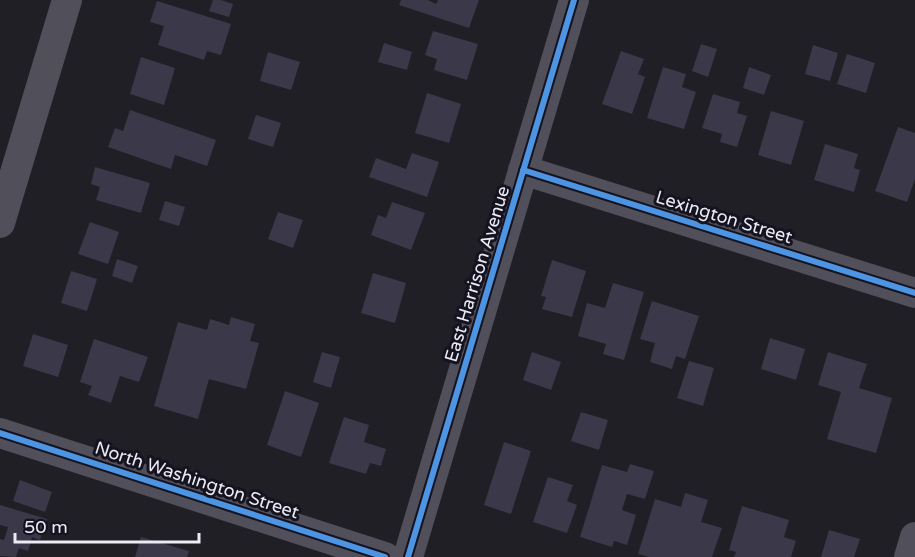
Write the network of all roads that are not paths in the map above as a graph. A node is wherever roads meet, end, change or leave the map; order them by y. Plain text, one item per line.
1 (67, 0) edge
2 (574, 0) edge
3 (523, 170) junction
4 (0, 223) edge
5 (915, 293) edge
6 (0, 433) edge
7 (915, 537) edge
8 (385, 557) edge
9 (408, 557) edge
10 (909, 557) edge

1 - 4 street
2 - 3 street, East Harrison Avenue
3 - 5 street, Lexington Street
3 - 9 street, East Harrison Avenue
6 - 8 street, North Washington Street
7 - 10 street

